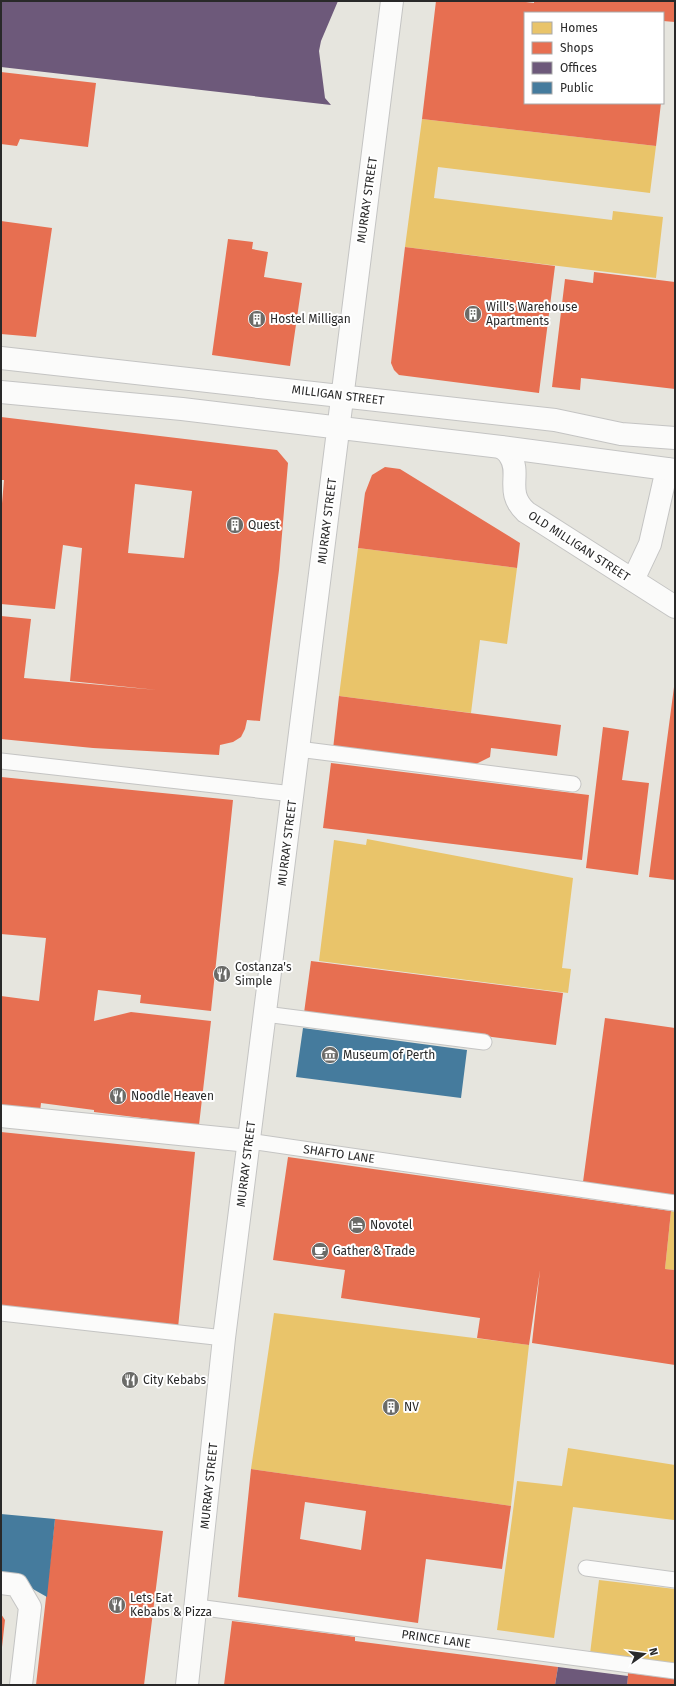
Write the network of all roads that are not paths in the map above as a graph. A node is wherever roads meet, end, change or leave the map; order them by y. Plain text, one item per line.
1 (392, 1) edge
2 (1, 358) edge
3 (1, 392) edge
4 (342, 396) junction
5 (338, 429) junction
6 (675, 438) edge
7 (501, 446) junction
8 (671, 469) edge
9 (633, 580) junction
10 (675, 607) edge
11 (298, 749) junction
12 (1, 761) edge
13 (573, 784) dead end
14 (293, 794) junction
15 (265, 1014) junction
16 (484, 1042) dead end
17 (1, 1116) edge
18 (249, 1141) junction
19 (675, 1203) edge
20 (1, 1313) edge
21 (224, 1338) junction
22 (586, 1568) dead end
23 (675, 1580) edge
24 (1, 1583) edge
25 (197, 1607) junction
26 (675, 1671) edge
27 (21, 1685) edge
28 (187, 1685) edge

1 - 4 main road, MURRAY STREET
2 - 4 main road, MILLIGAN STREET
3 - 5 main road
4 - 5 main road, MURRAY STREET
4 - 6 main road, MILLIGAN STREET
5 - 7 main road
5 - 11 main road, MURRAY STREET
7 - 8 main road
7 - 9 main road, OLD MILLIGAN STREET
8 - 9 main road
9 - 10 main road, OLD MILLIGAN STREET
11 - 13 lane
11 - 14 main road, MURRAY STREET
12 - 14 lane
14 - 15 main road, MURRAY STREET
15 - 16 lane
15 - 18 main road, MURRAY STREET
17 - 18 main road, SHAFTO LANE
18 - 19 lane, SHAFTO LANE
18 - 21 main road, MURRAY STREET
20 - 21 lane
21 - 25 main road, MURRAY STREET
22 - 23 lane
24 - 27 main road
25 - 26 lane, PRINCE LANE
25 - 28 main road, MURRAY STREET

